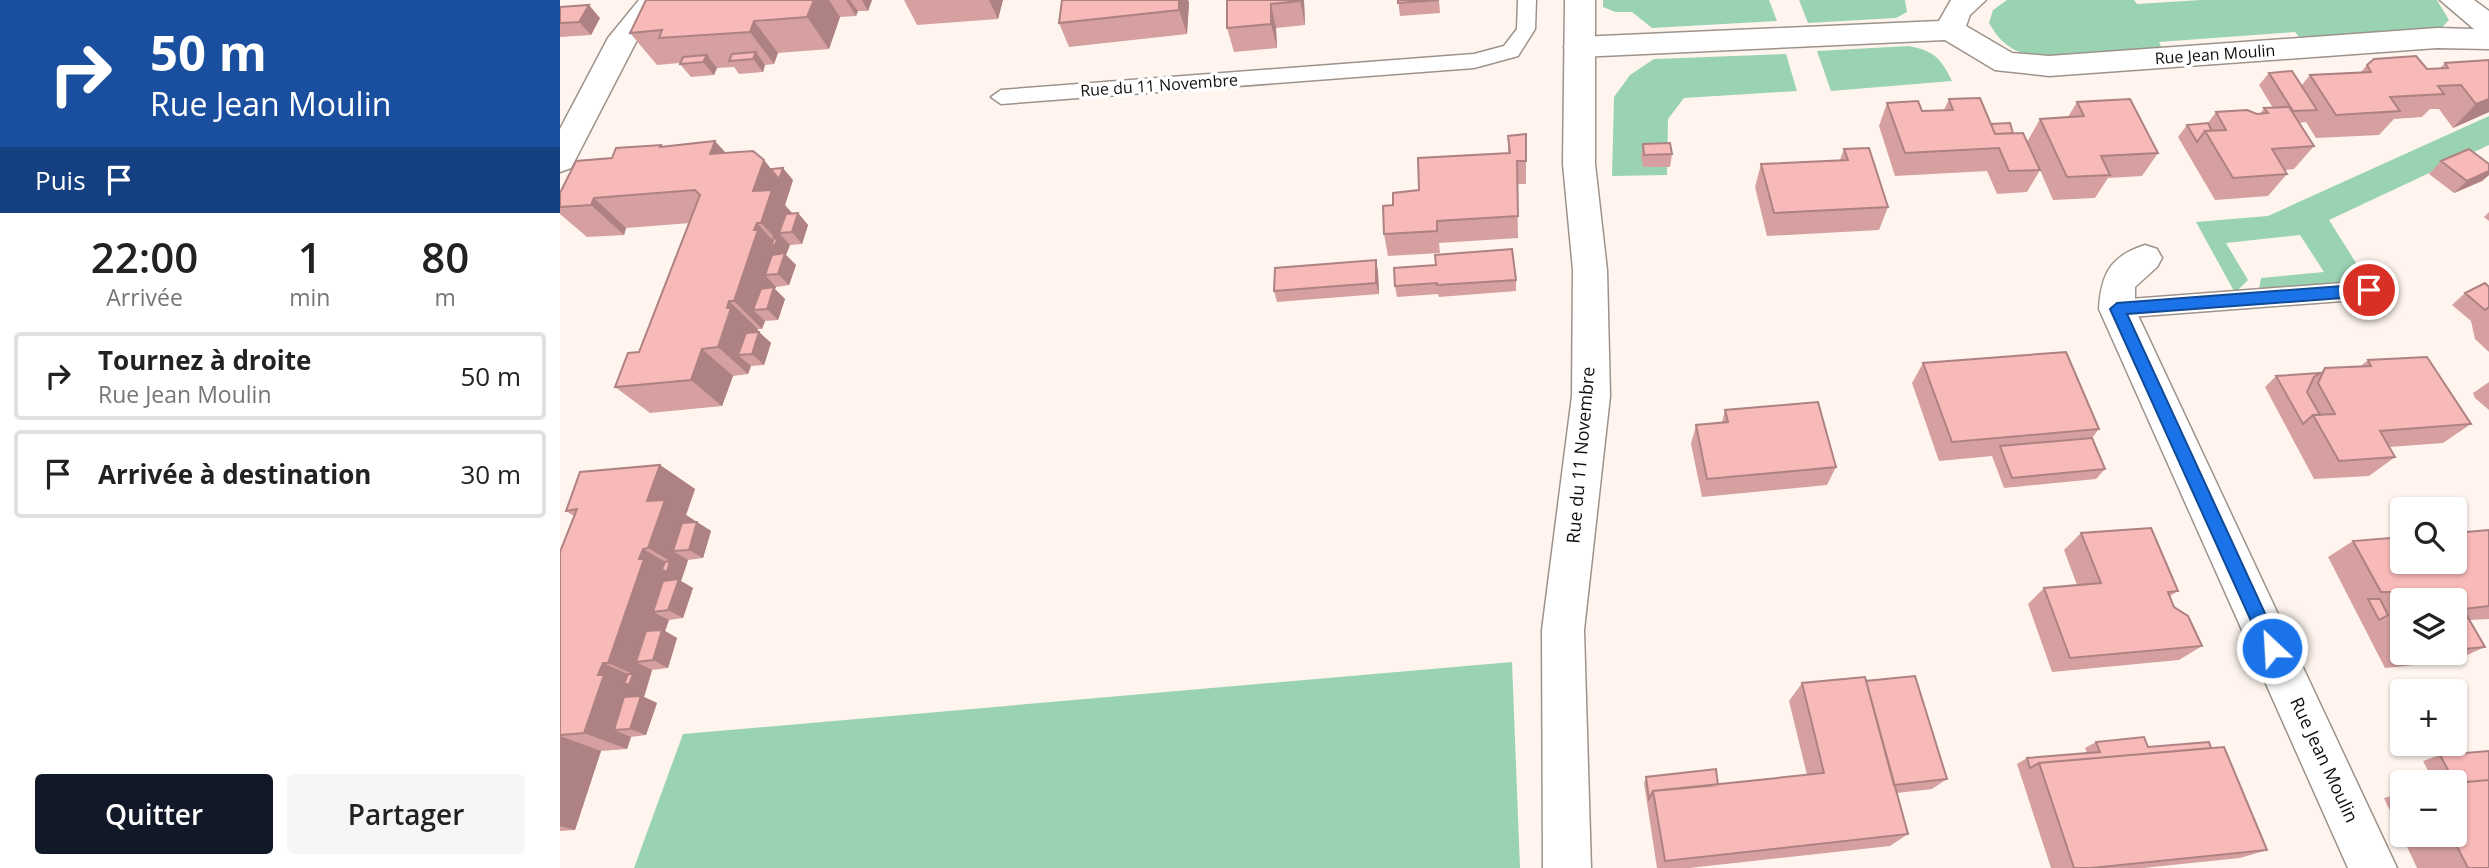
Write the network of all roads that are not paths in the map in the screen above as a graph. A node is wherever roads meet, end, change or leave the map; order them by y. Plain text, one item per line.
1 (655, 0) edge
2 (1527, 0) edge
3 (1580, 0) edge
4 (1971, 0) edge
5 (2455, 0) edge
6 (2489, 25) edge
7 (1950, 30) junction
8 (2489, 39) edge
9 (1579, 47) junction
10 (1001, 97) dead end
11 (564, 142) edge
12 (2146, 258) dead end
13 (2369, 290) dead end
14 (2117, 309) junction
15 (1567, 868) edge
16 (2373, 868) edge

1 - 11 street
2 - 10 lane, Rue du 11 Novembre
3 - 9 street, Rue du 11 Novembre
4 - 7 street
5 - 6 street
7 - 8 street, Rue Jean Moulin
7 - 9 street
9 - 15 street, Rue du 11 Novembre
12 - 14 street
13 - 14 lane
14 - 16 street, Rue Jean Moulin

